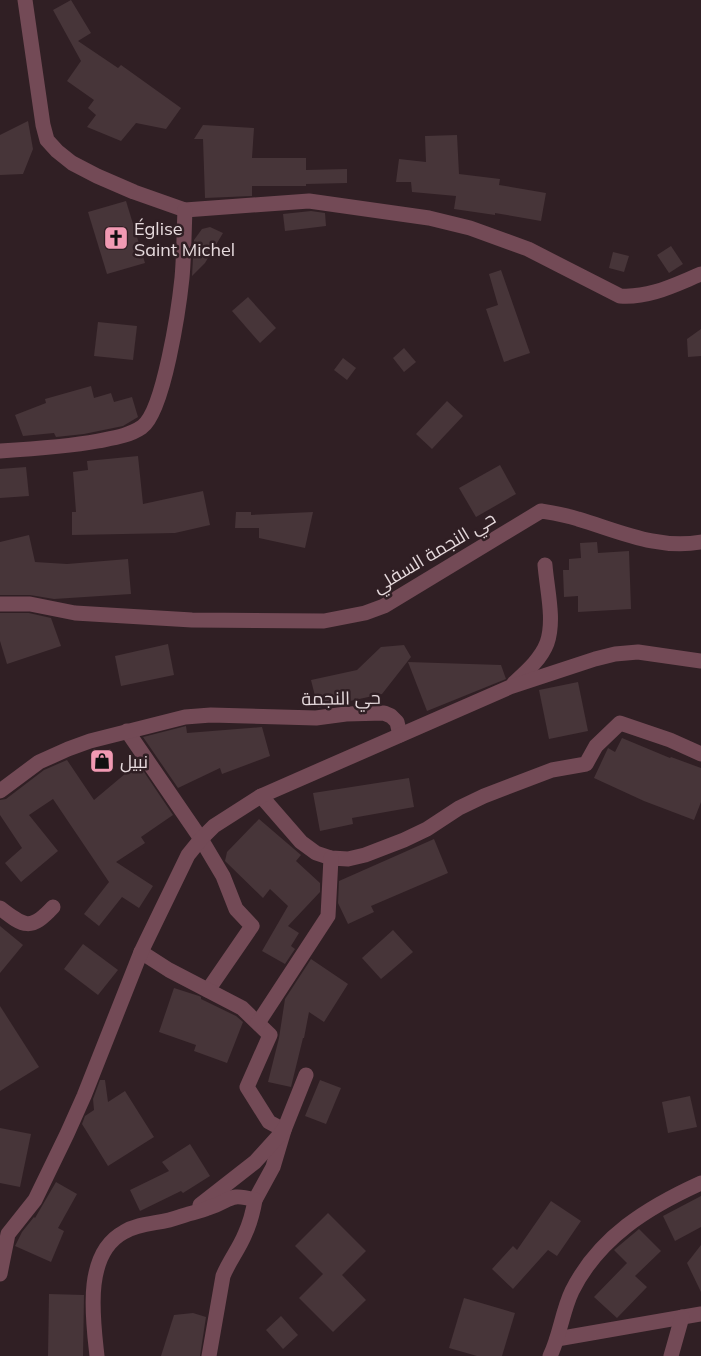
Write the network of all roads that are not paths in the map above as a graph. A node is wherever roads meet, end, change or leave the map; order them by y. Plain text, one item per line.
1 (25, 0) edge
2 (185, 210) junction
3 (701, 274) edge
4 (0, 451) edge
5 (701, 542) edge
6 (545, 565) dead end
7 (0, 604) edge
8 (701, 660) edge
9 (510, 687) junction
10 (127, 731) junction
11 (400, 735) junction
12 (701, 754) edge
13 (0, 792) edge
14 (261, 796) junction
15 (201, 839) junction
16 (331, 858) junction
17 (53, 907) dead end
18 (0, 908) edge
19 (141, 952) junction
20 (208, 990) junction
21 (258, 1023) junction
22 (306, 1075) dead end
23 (284, 1130) junction
24 (701, 1183) edge
25 (255, 1200) junction
26 (188, 1213) junction
27 (4, 1236) edge
28 (0, 1274) edge
29 (701, 1314) edge
30 (682, 1317) junction
31 (557, 1339) junction
32 (97, 1356) edge
33 (209, 1356) edge
34 (550, 1356) edge
35 (671, 1356) edge

1 - 2 street
2 - 3 street
2 - 4 street
5 - 7 street, حي النجمة السفلي
6 - 9 street
8 - 9 street
9 - 11 street
10 - 11 street, حي النجمة
10 - 13 street, حي النجمة
10 - 15 street
11 - 14 street
12 - 16 street
14 - 15 street
14 - 16 street
15 - 19 street
15 - 20 street
16 - 21 street
17 - 18 street
19 - 20 street
19 - 27 street
20 - 21 street
21 - 23 street
22 - 23 street
23 - 25 street
23 - 26 street
24 - 31 street
25 - 26 street
25 - 33 street
26 - 32 street
27 - 28 street
29 - 30 street
30 - 31 street
30 - 35 street
31 - 34 street

